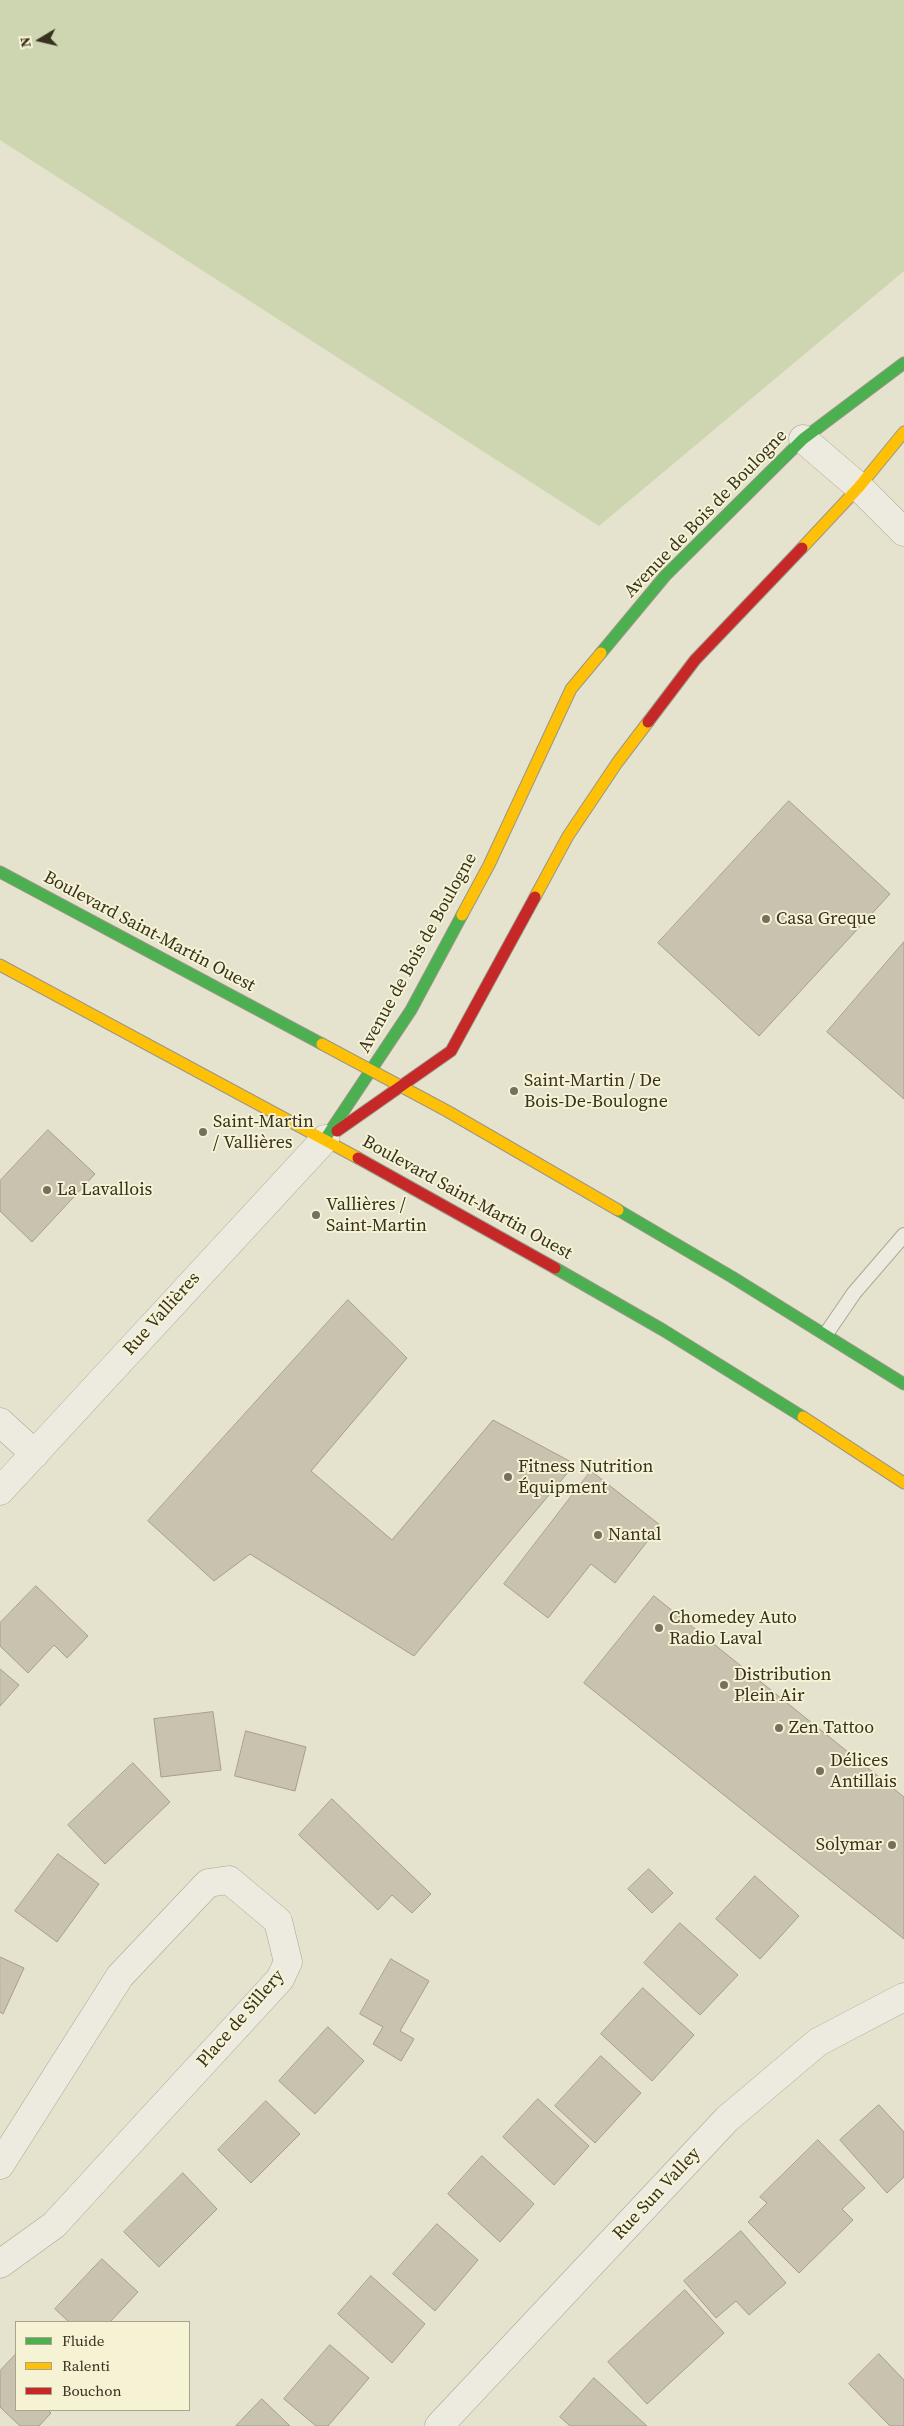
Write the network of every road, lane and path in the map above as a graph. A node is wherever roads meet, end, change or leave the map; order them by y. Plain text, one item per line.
1 (904, 363) edge
2 (904, 432) edge
3 (803, 440) junction
4 (858, 487) junction
5 (904, 532) edge
6 (0, 872) edge
7 (0, 964) edge
8 (372, 1071) junction
9 (402, 1087) junction
10 (325, 1139) junction
11 (904, 1235) edge
12 (826, 1334) junction
13 (904, 1384) edge
14 (0, 1422) edge
15 (35, 1454) junction
16 (904, 1483) edge
17 (0, 1491) edge
18 (904, 1998) edge
19 (0, 2166) edge
20 (0, 2264) edge
21 (439, 2426) edge

1 - 3 main road, Avenue de Bois de Boulogne
2 - 4 main road
3 - 4 street
3 - 8 main road, Avenue de Bois de Boulogne
4 - 5 street
4 - 9 main road
6 - 8 main road, Boulevard Saint-Martin Ouest
7 - 10 main road, Boulevard Saint-Martin Ouest
8 - 9 main road, Boulevard Saint-Martin Ouest
8 - 10 main road, Avenue de Bois de Boulogne
9 - 10 main road
9 - 12 main road, Boulevard Saint-Martin Ouest
10 - 15 street, Rue Vallières
10 - 16 main road, Boulevard Saint-Martin Ouest
11 - 12 lane
12 - 13 main road, Boulevard Saint-Martin Ouest
14 - 15 street
15 - 17 street, Rue Vallières
18 - 21 street, Rue Sun Valley
19 - 20 street, Place de Sillery

